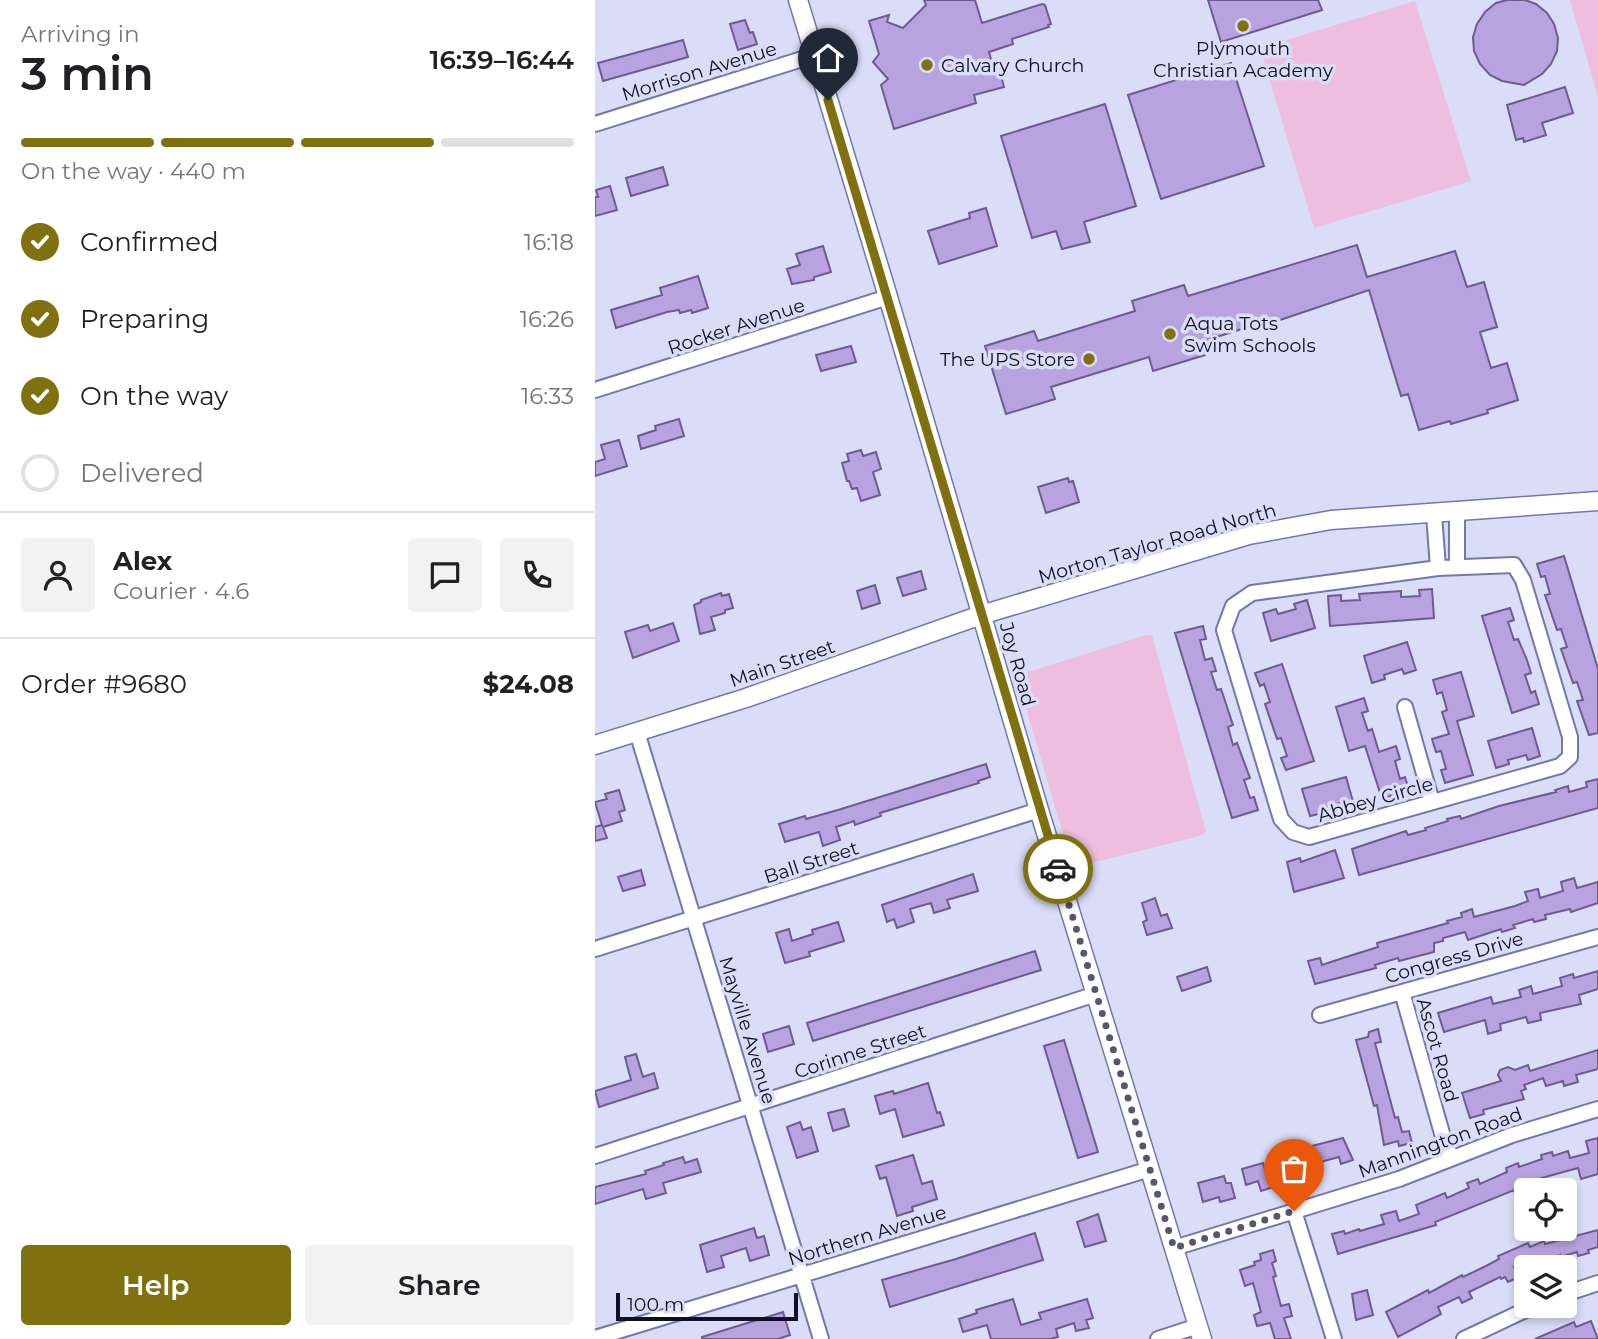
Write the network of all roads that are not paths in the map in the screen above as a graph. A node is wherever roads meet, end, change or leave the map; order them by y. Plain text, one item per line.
1 (797, 0) edge
2 (815, 55) junction
3 (595, 124) edge
4 (888, 298) junction
5 (595, 390) edge
6 (1598, 501) edge
7 (1457, 512) junction
8 (1434, 514) junction
9 (1457, 567) junction
10 (1438, 568) junction
11 (981, 615) junction
12 (1405, 707) dead end
13 (637, 732) junction
14 (595, 745) edge
15 (1432, 802) junction
16 (1039, 810) junction
17 (694, 919) junction
18 (1598, 937) edge
19 (595, 949) edge
20 (1402, 992) junction
21 (1096, 994) junction
22 (1320, 1015) dead end
23 (751, 1107) junction
24 (1598, 1110) edge
25 (595, 1156) edge
26 (1452, 1158) junction
27 (1150, 1169) junction
28 (1294, 1211) junction
29 (1174, 1248) junction
30 (802, 1275) junction
31 (1598, 1283) edge
32 (1577, 1290) edge
33 (1514, 1315) edge
34 (1200, 1333) edge
35 (595, 1338) edge
36 (821, 1339) edge
37 (1157, 1339) edge
38 (1334, 1339) edge
39 (1464, 1339) edge

1 - 2 street, Joy Road
2 - 3 street, Morrison Avenue
2 - 4 street, Joy Road
4 - 5 street, Rocker Avenue
4 - 11 street, Joy Road
6 - 7 street, Morton Taylor Road North
7 - 8 street, Morton Taylor Road North
7 - 9 street
8 - 10 street
8 - 11 street, Morton Taylor Road North
9 - 10 street, Abbey Circle
9 - 15 street, Abbey Circle
10 - 15 street, Abbey Circle
11 - 13 street, Main Street
11 - 16 street, Joy Road
12 - 15 street
13 - 14 street, Main Street
13 - 17 street, Mayville Avenue
16 - 17 street, Ball Street
16 - 21 street, Joy Road
17 - 19 street, Ball Street
17 - 23 street, Mayville Avenue
18 - 20 street, Congress Drive
20 - 22 street, Congress Drive
20 - 26 street, Ascot Road
21 - 23 street, Corinne Street
21 - 27 street, Joy Road
23 - 25 street, Corinne Street
23 - 30 street, Mayville Avenue
24 - 26 street, Mannington Road
26 - 28 street, Mannington Road
27 - 29 street, Joy Road
27 - 30 street, Northern Avenue
28 - 29 street, Mannington Road
28 - 38 street
29 - 34 street, Joy Road
30 - 35 street, Northern Avenue
30 - 36 street, Mayville Avenue
31 - 32 street
33 - 39 street
34 - 37 street

